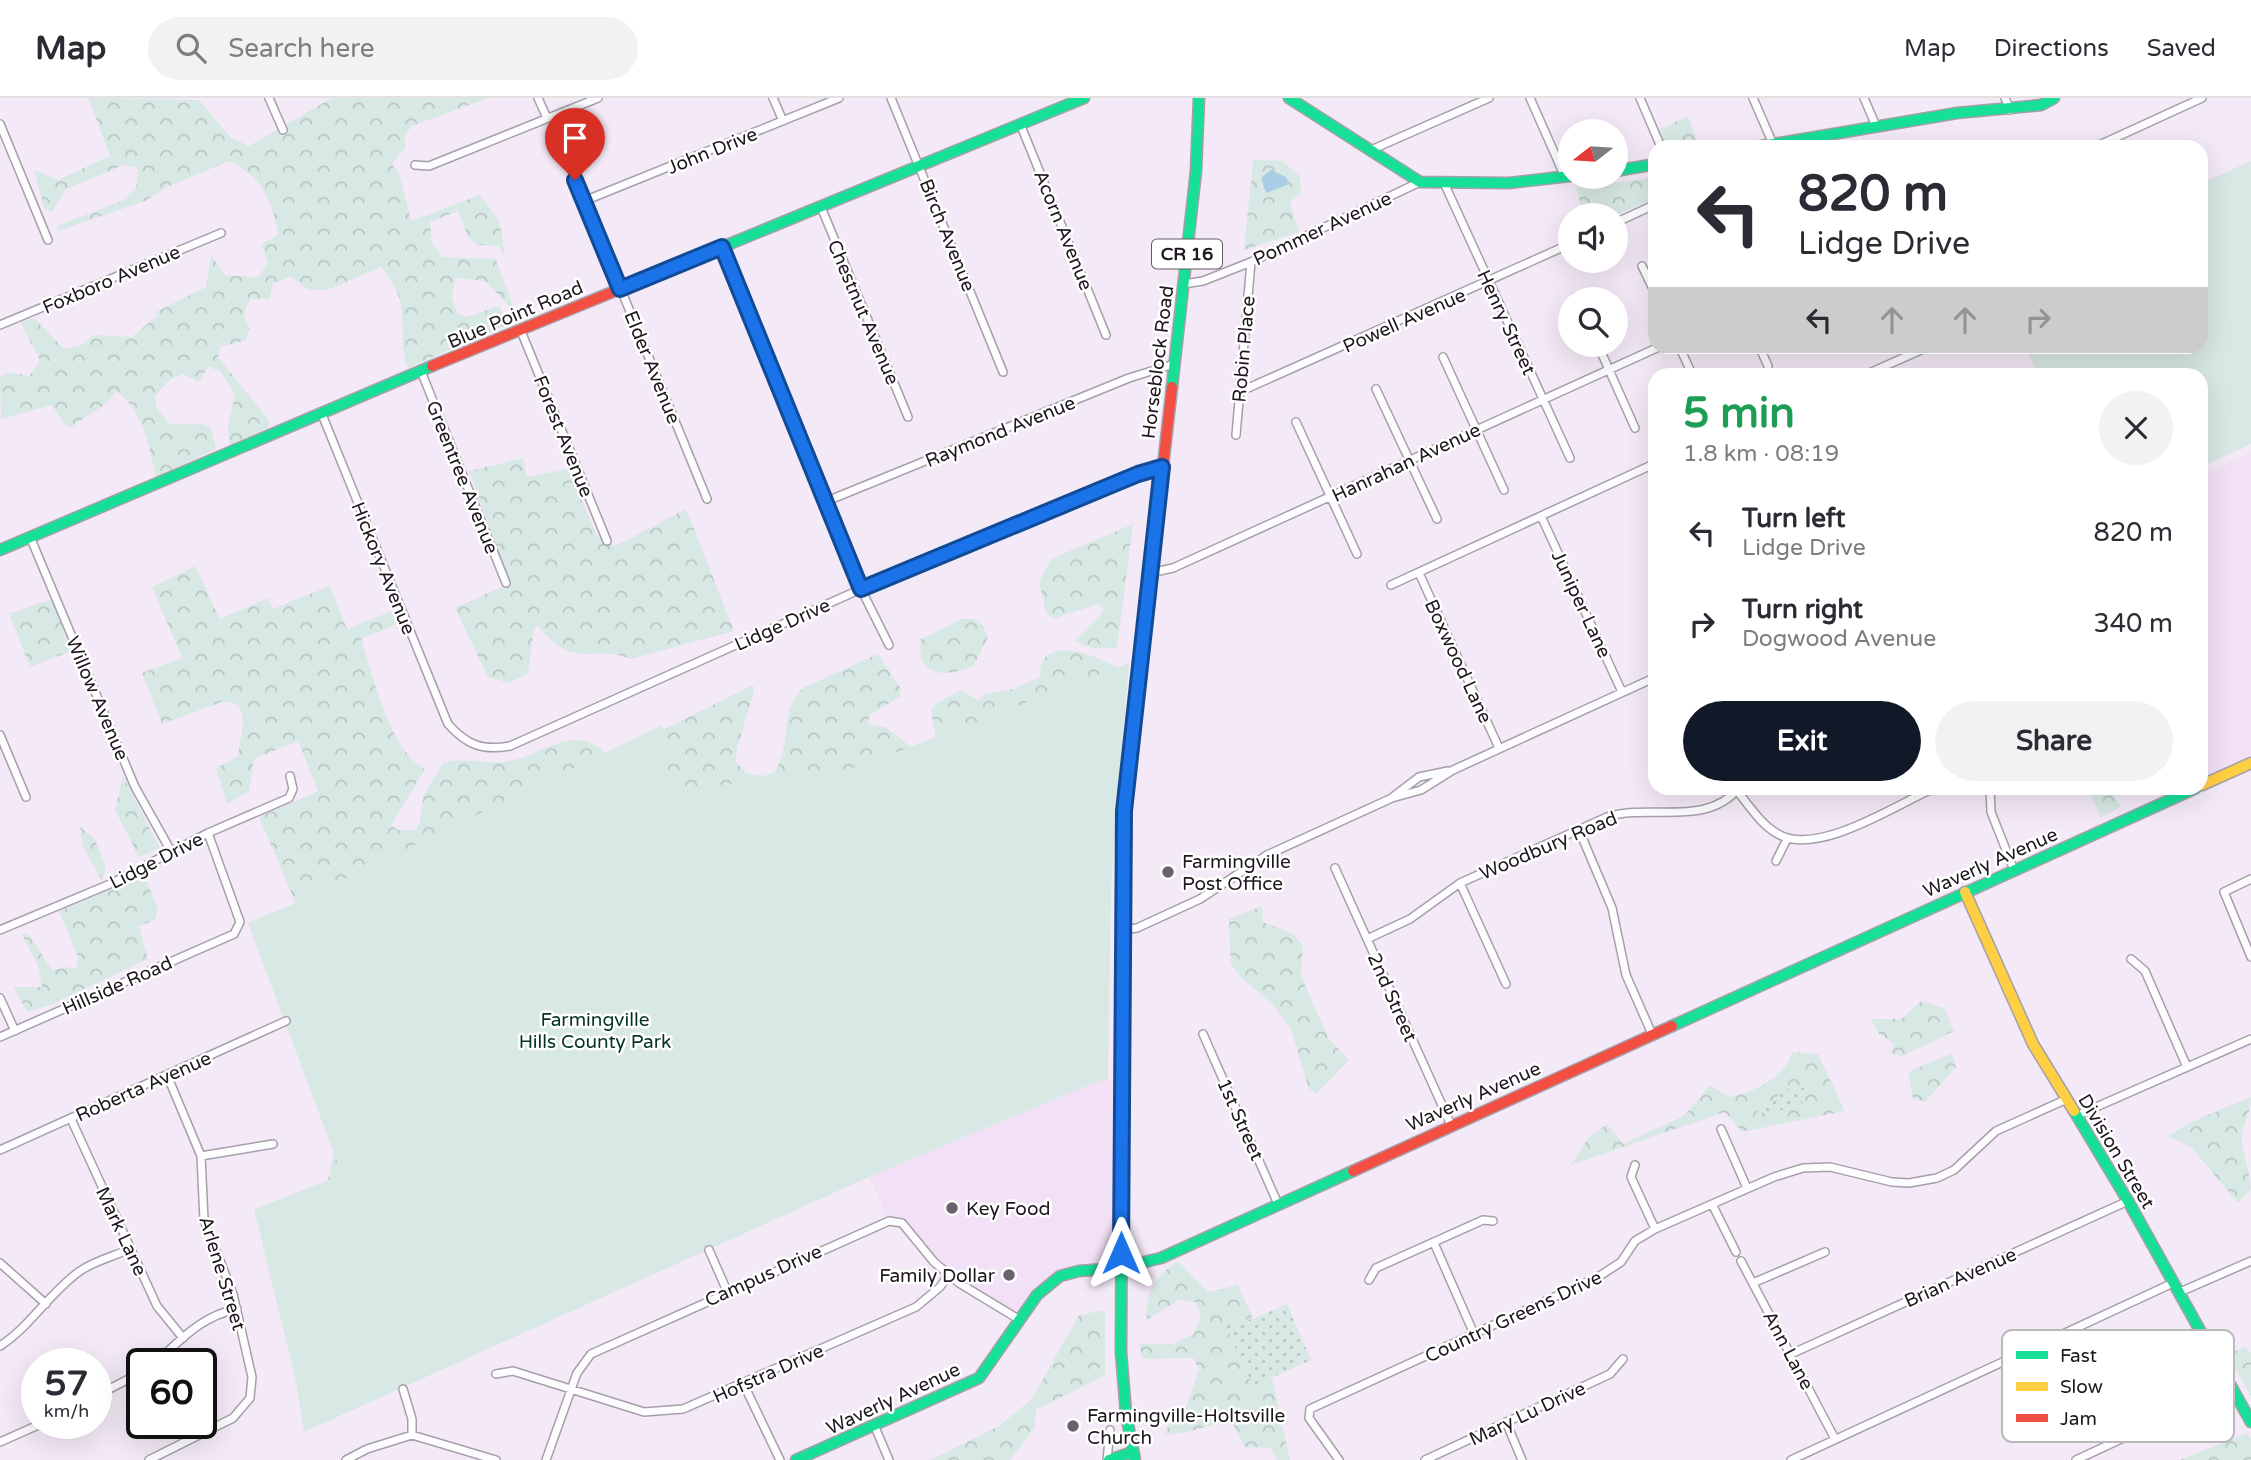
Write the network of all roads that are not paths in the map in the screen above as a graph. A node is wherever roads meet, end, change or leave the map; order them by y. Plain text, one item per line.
1 (269, 98) edge
2 (538, 98) edge
3 (598, 98) edge
4 (773, 98) edge
5 (839, 98) edge
6 (891, 98) edge
7 (1084, 98) edge
8 (1199, 98) edge
9 (1289, 98) edge
10 (1489, 98) edge
11 (1530, 98) edge
12 (1640, 98) edge
13 (1753, 98) edge
14 (1864, 98) edge
15 (2005, 98) edge
16 (2054, 98) edge
17 (2202, 98) edge
18 (2010, 110) junction
19 (547, 118) junction
20 (783, 121) junction
21 (0, 124) edge
22 (1021, 126) junction
23 (1876, 126) junction
24 (283, 131) dead end
25 (1823, 135) junction
26 (1658, 140) edge
27 (1769, 140) edge
28 (1799, 140) edge
29 (1825, 140) edge
30 (2110, 140) edge
31 (1371, 150) junction
32 (567, 158) dead end
33 (1558, 158) edge
34 (415, 165) dead end
35 (920, 165) junction
36 (1648, 165) edge
37 (1628, 169) edge
38 (1558, 178) edge
39 (1420, 182) junction
40 (1445, 185) junction
41 (584, 201) junction
42 (821, 207) junction
43 (1648, 208) edge
44 (1628, 217) edge
45 (221, 233) dead end
46 (48, 240) dead end
47 (722, 247) junction
48 (1558, 249) edge
49 (1251, 262) junction
50 (1642, 266) dead end
51 (1648, 278) edge
52 (1488, 281) junction
53 (1183, 284) junction
54 (620, 289) junction
55 (0, 325) edge
56 (521, 331) junction
57 (1106, 335) dead end
58 (1648, 352) edge
59 (1763, 354) edge
60 (1912, 354) edge
61 (1443, 357) dead end
62 (1604, 357) edge
63 (1174, 364) junction
64 (1768, 366) dead end
65 (1880, 368) edge
66 (1609, 369) junction
67 (421, 372) junction
68 (1003, 372) dead end
69 (1376, 389) dead end
70 (1237, 393) junction
71 (1542, 400) junction
72 (321, 412) junction
73 (908, 417) dead end
74 (1296, 422) dead end
75 (1635, 428) dead end
76 (1476, 429) junction
77 (1236, 435) dead end
78 (1570, 458) dead end
79 (1411, 459) junction
80 (1162, 467) junction
81 (1648, 467) edge
82 (1504, 489) dead end
83 (1331, 497) junction
84 (706, 499) dead end
85 (827, 501) junction
86 (1541, 516) junction
87 (1437, 519) dead end
88 (32, 539) junction
89 (607, 541) dead end
90 (0, 550) edge
91 (1357, 554) dead end
92 (1150, 573) junction
93 (1419, 573) junction
94 (506, 583) dead end
95 (1391, 585) dead end
96 (861, 589) junction
97 (889, 645) dead end
98 (1648, 681) edge
99 (1622, 692) junction
100 (448, 724) joint
101 (0, 735) edge
102 (1499, 748) junction
103 (2251, 763) edge
104 (1452, 770) junction
105 (290, 776) dead end
106 (2208, 782) edge
107 (1727, 795) edge
108 (1743, 795) edge
109 (1919, 795) edge
110 (1990, 795) edge
111 (2180, 795) edge
112 (26, 797) dead end
113 (1392, 798) junction
114 (1579, 830) junction
115 (208, 833) junction
116 (1787, 839) junction
117 (172, 853) junction
118 (1776, 861) dead end
119 (1335, 868) dead end
120 (2014, 870) junction
121 (2251, 879) edge
122 (1460, 883) junction
123 (1965, 892) junction
124 (0, 930) edge
125 (1122, 930) junction
126 (1367, 939) junction
127 (2251, 957) edge
128 (2131, 959) dead end
129 (1506, 985) dead end
130 (0, 998) edge
131 (286, 1021) dead end
132 (15, 1031) junction
133 (1203, 1034) dead end
134 (1652, 1034) junction
135 (0, 1037) edge
136 (2251, 1039) edge
137 (2187, 1067) junction
138 (167, 1075) junction
139 (2067, 1099) junction
140 (2078, 1115) junction
141 (71, 1119) junction
142 (1451, 1125) junction
143 (1721, 1129) dead end
144 (274, 1144) dead end
145 (0, 1150) edge
146 (201, 1156) junction
147 (1635, 1165) dead end
148 (1747, 1188) junction
149 (2128, 1201) junction
150 (1278, 1204) junction
151 (1713, 1206) junction
152 (1493, 1221) dead end
153 (1655, 1229) junction
154 (1434, 1243) junction
155 (130, 1249) junction
156 (709, 1250) dead end
157 (1736, 1252) dead end
158 (1825, 1252) dead end
159 (1741, 1261) dead end
160 (2251, 1261) edge
161 (0, 1263) edge
162 (1121, 1268) junction
163 (948, 1274) junction
164 (1370, 1280) dead end
165 (1754, 1283) junction
166 (2176, 1288) junction
167 (727, 1291) junction
168 (46, 1304) junction
169 (236, 1309) junction
170 (1020, 1320) junction
171 (2081, 1330) edge
172 (2199, 1330) edge
173 (1474, 1334) junction
174 (183, 1338) junction
175 (0, 1346) edge
176 (172, 1348) edge
177 (1791, 1354) junction
178 (1623, 1359) dead end
179 (2002, 1365) edge
180 (496, 1374) dead end
181 (744, 1385) junction
182 (403, 1389) dead end
183 (571, 1389) junction
184 (2234, 1393) edge
185 (1506, 1422) junction
186 (2251, 1422) edge
187 (875, 1427) junction
188 (1110, 1430) dead end
189 (21, 1433) edge
190 (412, 1435) junction
191 (1835, 1439) junction
192 (0, 1442) edge
193 (2115, 1442) edge
194 (1134, 1456) edge
195 (481, 1458) edge
196 (149, 1460) edge
197 (346, 1460) edge
198 (496, 1460) edge
199 (546, 1460) edge
200 (779, 1460) edge
201 (796, 1460) edge
202 (889, 1460) edge
203 (1108, 1460) edge
204 (1339, 1460) edge
205 (1425, 1460) edge
206 (1522, 1460) edge
207 (1791, 1460) edge
208 (2076, 1460) edge

1 - 24 street
2 - 19 street
3 - 19 street
4 - 20 street
5 - 20 street, John Drive
6 - 35 street, Birch Avenue
7 - 22 street, Blue Point Road
8 - 53 street, Horseblock Road / CR 16
9 - 31 street
10 - 31 street
11 - 33 street
12 - 26 street
13 - 27 street
14 - 23 street
15 - 18 street
16 - 18 street
17 - 30 street
18 - 23 street
19 - 34 street
20 - 41 street, John Drive
21 - 46 street
22 - 35 street, Blue Point Road
22 - 57 street, Acorn Avenue
23 - 25 street
25 - 28 street
25 - 29 street
31 - 39 street
32 - 41 street, Elder Avenue
35 - 42 street, Blue Point Road
35 - 68 street, Birch Avenue
36 - 37 street
38 - 40 street
39 - 40 street
39 - 49 street, Pommer Avenue
40 - 52 street, Henry Street
41 - 54 street, Elder Avenue
42 - 47 street, Blue Point Road
42 - 73 street, Chestnut Avenue
43 - 44 street
45 - 55 street, Foxboro Avenue
47 - 54 street, Blue Point Road
47 - 85 street
48 - 52 street, Powell Avenue
49 - 53 street, Pommer Avenue
49 - 70 street, Robin Place
50 - 51 street
52 - 70 street, Powell Avenue
52 - 71 street, Henry Street
53 - 63 street, Horseblock Road / CR 16
54 - 56 street, Blue Point Road
54 - 84 street, Elder Avenue
56 - 67 street, Blue Point Road
56 - 89 street, Forest Avenue
58 - 66 street, Hanrahan Avenue
59 - 64 street
60 - 65 street
61 - 76 street
62 - 66 street
63 - 80 street, Horseblock Road / CR 16
63 - 85 street, Raymond Avenue
66 - 71 street, Hanrahan Avenue
66 - 75 street
67 - 72 street, Blue Point Road
67 - 94 street, Greentree Avenue
69 - 79 street
70 - 77 street, Robin Place
71 - 76 street, Hanrahan Avenue
71 - 78 street, Henry Street
72 - 88 street, Blue Point Road
72 - 100 street, Hickory Avenue
74 - 83 street
76 - 79 street, Hanrahan Avenue
76 - 82 street
79 - 83 street, Hanrahan Avenue
79 - 87 street
80 - 92 street, Horseblock Road / CR 16
80 - 96 street, Lidge Drive
81 - 86 street
83 - 91 street
83 - 92 street, Hanrahan Avenue
85 - 96 street
86 - 93 street
86 - 99 street, Juniper Lane
88 - 90 street, Blue Point Road
88 - 117 street, Willow Avenue
92 - 125 street, Horseblock Road / CR 16
93 - 95 street
93 - 102 street, Boxwood Lane
96 - 97 street
96 - 100 street, Lidge Drive
98 - 99 street
99 - 102 street
101 - 112 street
102 - 104 street
103 - 106 street
104 - 113 street
104 - 113 street
105 - 115 street, Lidge Drive
107 - 114 street, Woodbury Road
108 - 116 street
109 - 116 street
110 - 120 street
111 - 120 street, Waverly Avenue
113 - 125 street
114 - 122 street, Woodbury Road
114 - 134 street
115 - 117 street, Lidge Drive
115 - 132 street, Hillside Road
116 - 118 street
117 - 124 street, Lidge Drive
119 - 126 street, 2nd Street
120 - 123 street, Waverly Avenue
121 - 127 street
122 - 126 street, Woodbury Road
122 - 129 street
123 - 134 street, Waverly Avenue
123 - 139 street, Division Street
125 - 162 street, Horseblock Road / CR 16
126 - 142 street, 2nd Street
128 - 137 street
130 - 132 street
131 - 138 street, Roberta Avenue
132 - 135 street, Hillside Road
133 - 150 street, 1st Street
134 - 142 street, Waverly Avenue
136 - 137 street
137 - 140 street
138 - 141 street, Roberta Avenue
138 - 146 street, Arlene Street
139 - 140 street, Division Street
139 - 148 street, Country Greens Drive
140 - 149 street, Division Street
141 - 145 street, Roberta Avenue
141 - 155 street, Mark Lane
142 - 150 street, Waverly Avenue
143 - 148 street
144 - 146 street
146 - 169 street, Arlene Street
147 - 153 street
148 - 151 street, Country Greens Drive
149 - 166 street, Division Street
149 - 177 street, Brian Avenue
150 - 162 street, Waverly Avenue
151 - 153 street, Country Greens Drive
151 - 157 street
152 - 154 street
153 - 173 street, Country Greens Drive
154 - 164 street
154 - 173 street
155 - 168 street
155 - 174 street, Mark Lane
156 - 167 street
158 - 165 street
159 - 165 street, Ann Lane
160 - 166 street
161 - 168 street
162 - 170 street, Waverly Avenue
162 - 194 street, Horseblock Road / CR 16
163 - 167 street, Campus Drive
163 - 170 street, Campus Drive
163 - 181 street, Hofstra Drive
165 - 177 street, Ann Lane
166 - 171 street
166 - 172 street, Division Street
167 - 183 street, Campus Drive
168 - 175 street
169 - 174 street
169 - 196 street, Arlene Street
170 - 187 street, Waverly Avenue
173 - 204 street, Country Greens Drive
174 - 176 street
177 - 191 street, Ann Lane
178 - 185 street, Mary Lu Drive
179 - 191 street
180 - 183 street, Hofstra Drive
181 - 183 street, Hofstra Drive
181 - 200 street
182 - 190 street
183 - 199 street, Campus Drive
184 - 186 street, Division Street
185 - 205 street, Mary Lu Drive
185 - 206 street
187 - 201 street, Waverly Avenue
187 - 202 street
188 - 203 street
189 - 192 street
190 - 195 street
190 - 197 street
191 - 207 street
193 - 208 street
194 - 203 street
195 - 198 street

